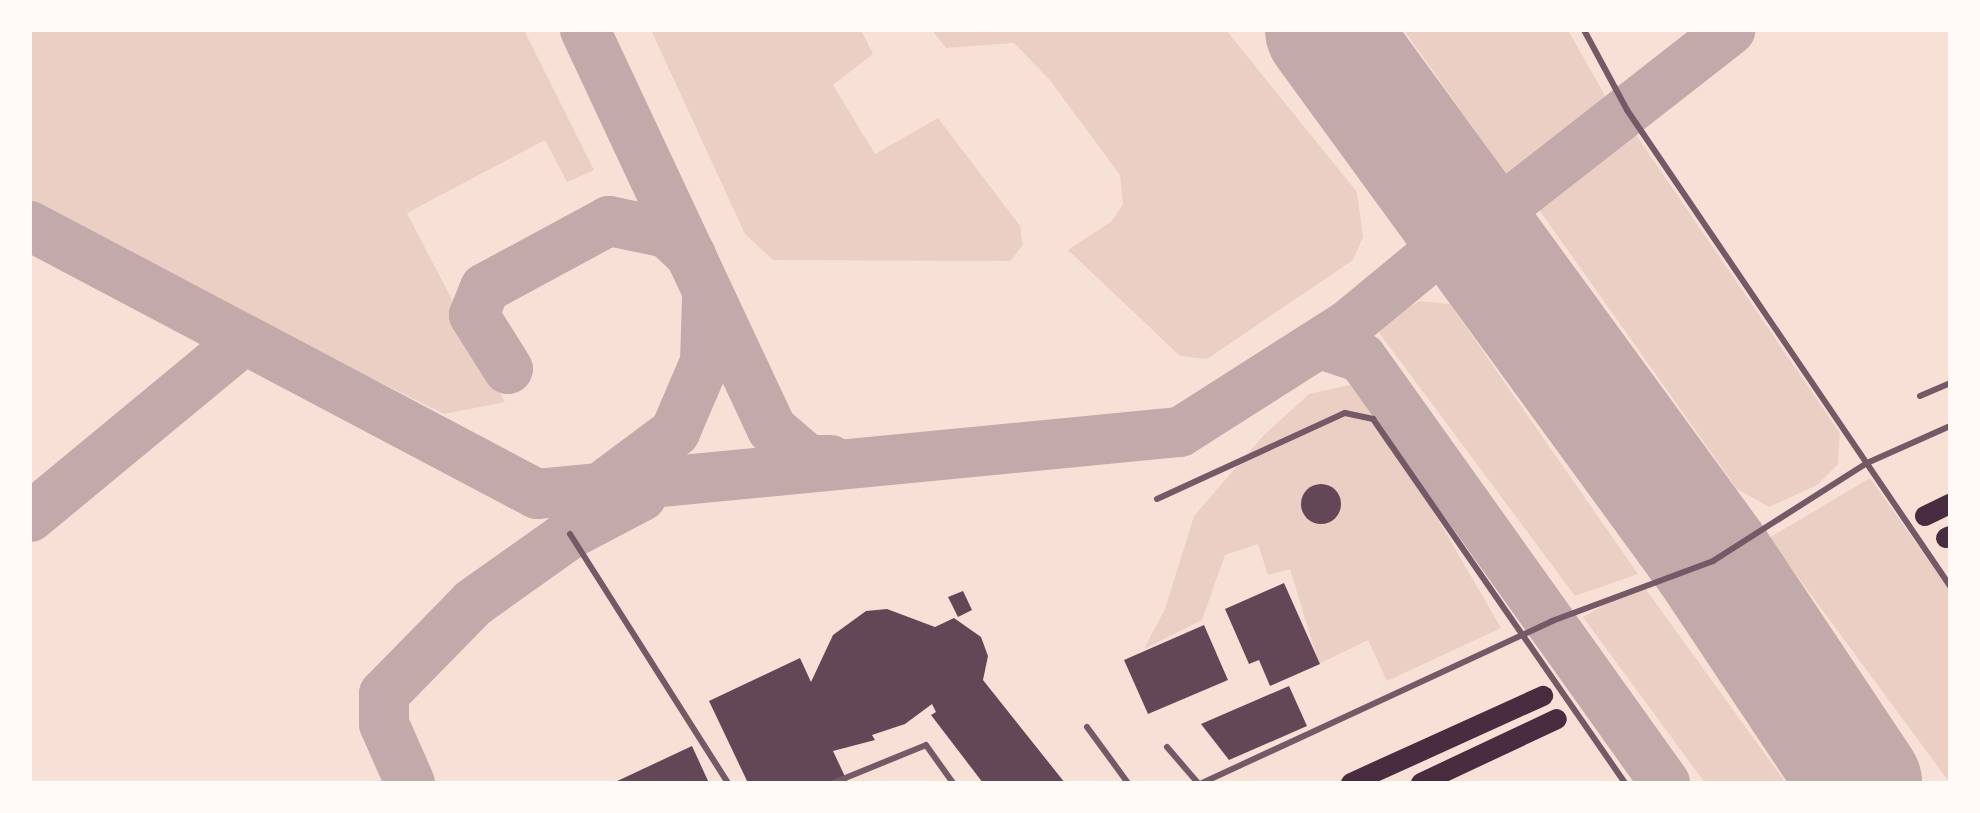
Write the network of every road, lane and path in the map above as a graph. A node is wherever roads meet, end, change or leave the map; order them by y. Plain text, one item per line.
1 (1584, 30) edge
2 (1950, 383) edge
3 (1920, 396) dead end
4 (1950, 426) edge
5 (1867, 463) junction
6 (1157, 500) dead end
7 (1950, 504) edge
8 (1926, 516) dead end
9 (570, 534) dead end
10 (1950, 586) edge
11 (1520, 636) junction
12 (1543, 696) dead end
13 (1557, 720) dead end
14 (1087, 728) dead end
15 (1167, 747) dead end
16 (951, 782) edge
17 (728, 783) edge
18 (833, 783) edge
19 (1128, 783) edge
20 (1200, 783) edge
21 (1351, 783) edge
22 (1421, 783) edge
23 (1625, 783) edge

1 - 5 lane
2 - 3 lane
4 - 5 lane
5 - 10 lane
5 - 11 lane
6 - 11 lane
7 - 8 highway
9 - 17 lane
11 - 20 lane
11 - 23 lane
12 - 21 highway
13 - 22 highway
14 - 19 lane
15 - 20 lane
16 - 18 lane

